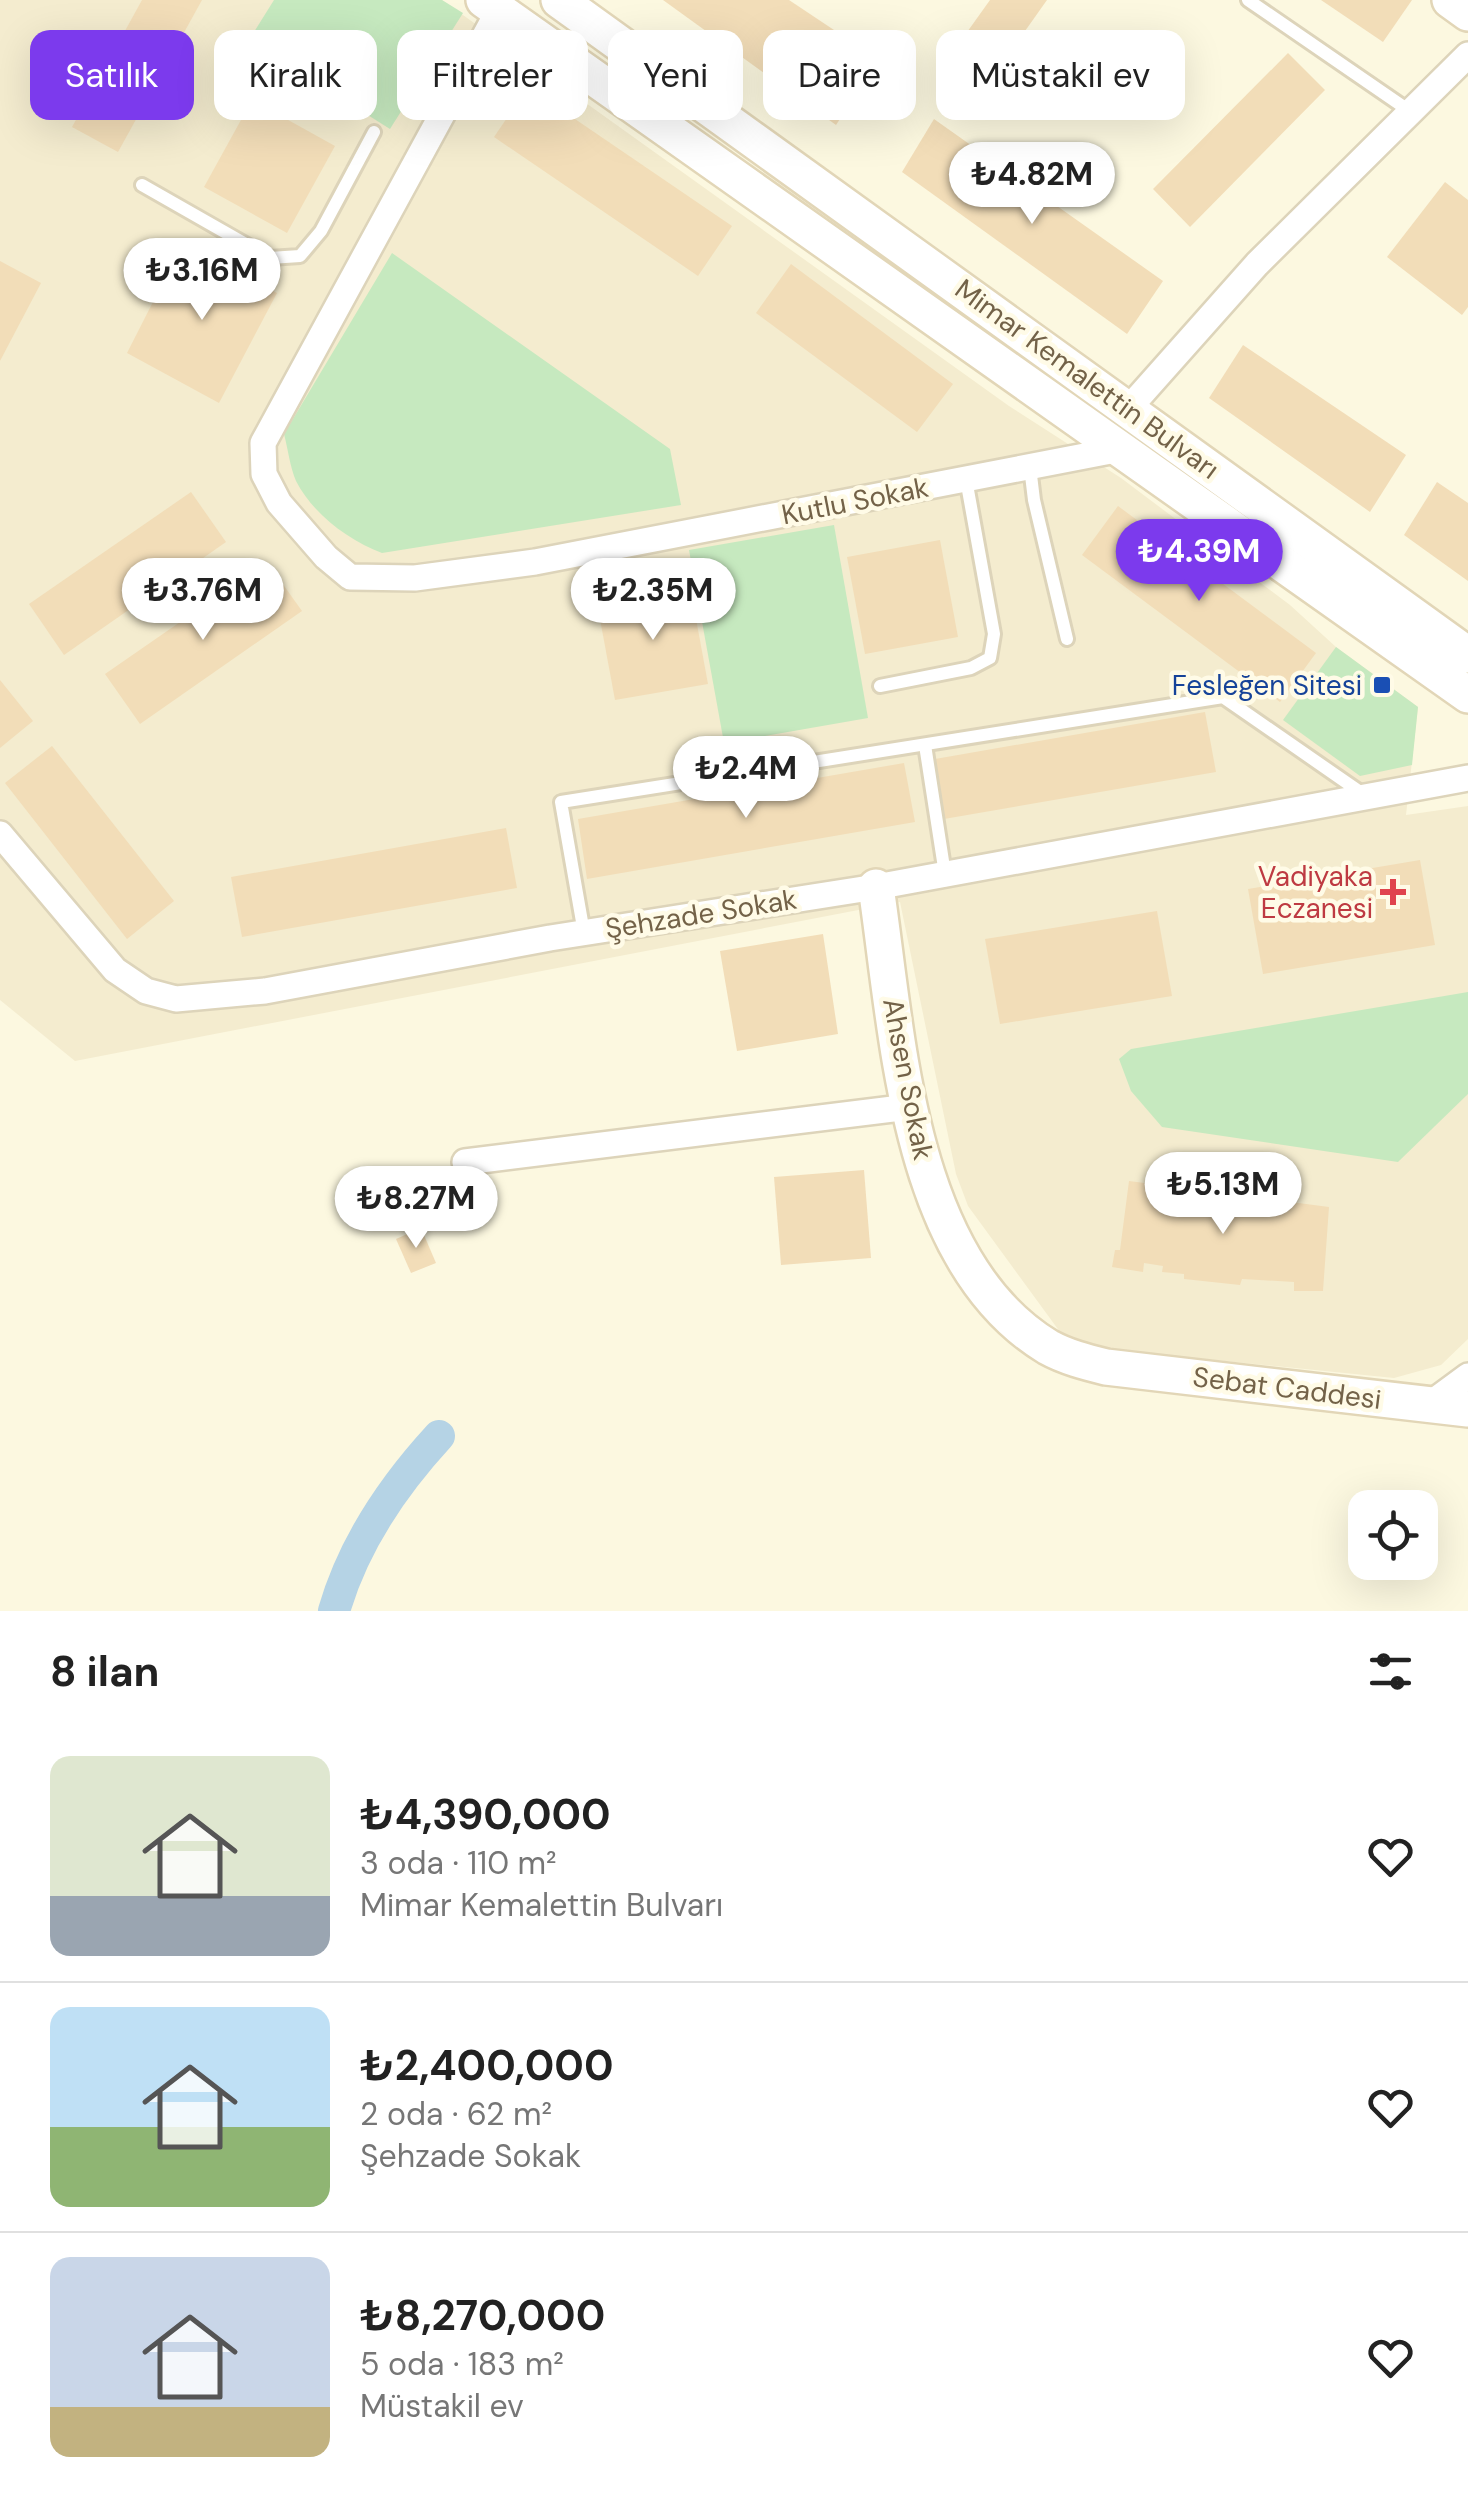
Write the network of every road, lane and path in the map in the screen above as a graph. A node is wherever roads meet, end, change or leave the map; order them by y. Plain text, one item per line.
1 (559, 0) edge
2 (1248, 0) edge
3 (1450, 0) edge
4 (496, 3) edge
5 (1468, 13) edge
6 (1468, 55) edge
7 (1411, 112) junction
8 (374, 132) dead end
9 (142, 184) dead end
10 (1129, 408) junction
11 (1121, 450) junction
12 (1030, 467) junction
13 (966, 479) junction
14 (1067, 638) dead end
15 (1468, 655) edge
16 (880, 686) dead end
17 (1468, 695) edge
18 (925, 745) junction
19 (1468, 778) edge
20 (1365, 796) junction
21 (0, 834) edge
22 (945, 874) junction
23 (876, 887) junction
24 (584, 933) junction
25 (908, 1107) junction
26 (465, 1162) dead end
27 (1106, 1367) joint
28 (1468, 1376) edge
29 (1430, 1404) junction
30 (1468, 1409) edge

1 - 10 main road, Mimar Kemalettin Bulvarı
2 - 7 lane
3 - 5 main road
4 - 11 main road
4 - 13 street, Kutlu Sokak
6 - 7 street
7 - 10 street
8 - 9 lane
10 - 15 main road, Mimar Kemalettin Bulvarı
11 - 12 street, Kutlu Sokak
11 - 17 main road
12 - 13 street, Kutlu Sokak
12 - 14 lane
13 - 16 lane
18 - 20 lane
18 - 22 lane
18 - 24 lane
19 - 20 street, Şehzade Sokak
20 - 22 street, Şehzade Sokak
21 - 24 street, Şehzade Sokak
22 - 23 street, Şehzade Sokak
23 - 24 street, Şehzade Sokak
23 - 25 main road, Ahsen Sokak
25 - 26 street
25 - 27 main road, Ahsen Sokak
27 - 29 main road, Sebat Caddesi
28 - 29 street
29 - 30 main road, Sebat Caddesi

